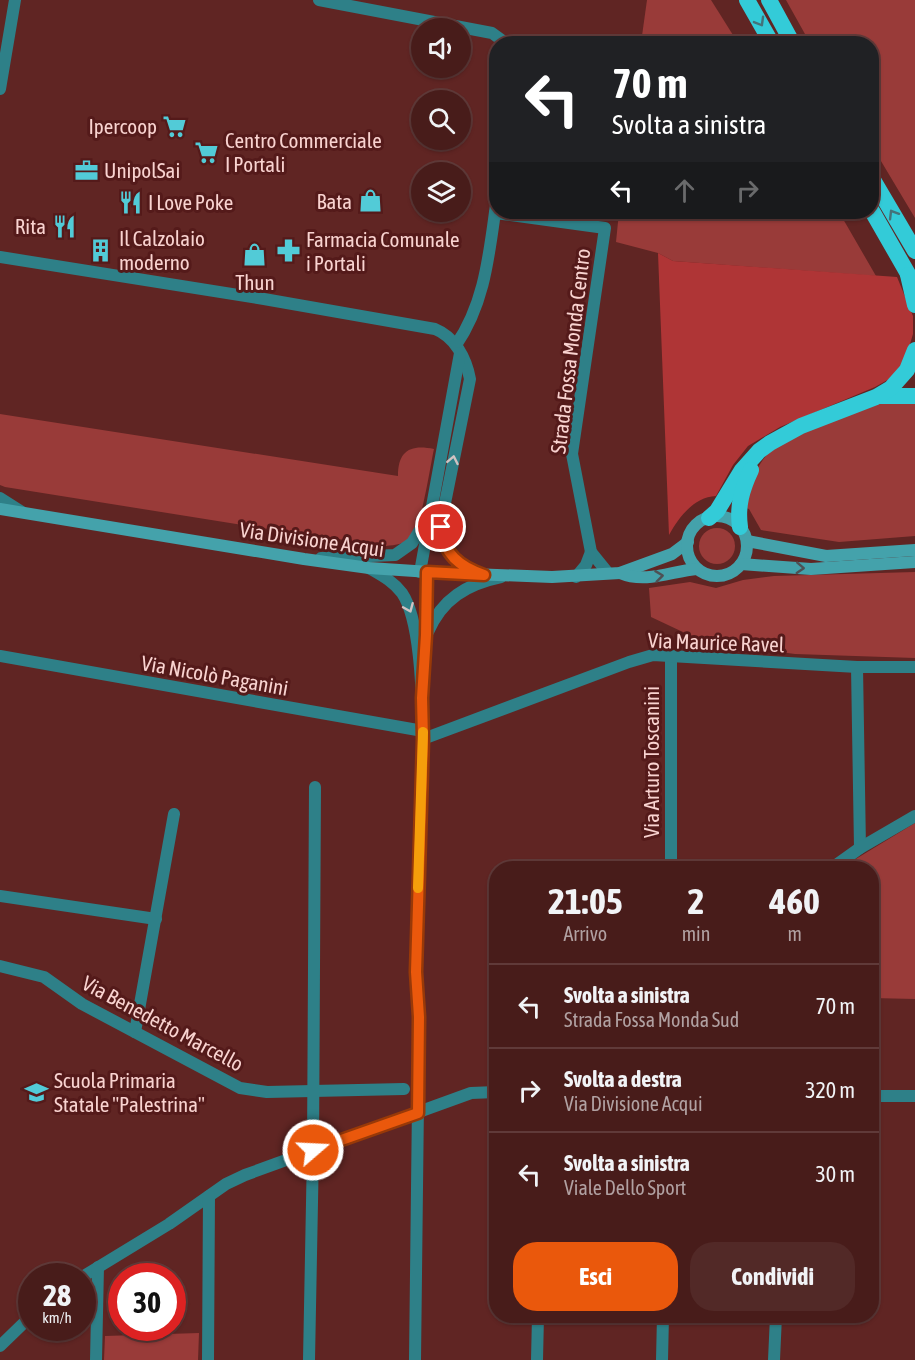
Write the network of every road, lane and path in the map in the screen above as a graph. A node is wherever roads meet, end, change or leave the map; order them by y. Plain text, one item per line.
1 (15, 0) edge
2 (319, 0) edge
3 (747, 0) edge
4 (769, 0) edge
5 (5, 20) edge
6 (496, 36) edge
7 (767, 36) edge
8 (789, 36) edge
9 (0, 89) edge
10 (879, 190) edge
11 (494, 219) edge
12 (554, 219) edge
13 (877, 219) edge
14 (915, 251) edge
15 (0, 257) edge
16 (911, 279) edge
17 (915, 305) edge
18 (458, 349) junction
19 (915, 350) edge
20 (915, 396) edge
21 (876, 397) junction
22 (759, 451) junction
23 (0, 498) edge
24 (432, 504) junction
25 (0, 509) edge
26 (23, 513) junction
27 (709, 518) junction
28 (743, 534) junction
29 (688, 542) junction
30 (915, 550) edge
31 (591, 552) junction
32 (304, 559) junction
33 (915, 562) edge
34 (741, 564) junction
35 (369, 568) junction
36 (698, 569) junction
37 (424, 572) junction
38 (614, 573) junction
39 (484, 575) junction
40 (510, 576) junction
41 (576, 577) junction
42 (426, 635) junction
43 (0, 656) edge
44 (671, 656) junction
45 (856, 667) junction
46 (915, 667) edge
47 (422, 698) junction
48 (423, 735) junction
49 (315, 787) dead end
50 (174, 814) dead end
51 (915, 816) edge
52 (860, 848) junction
53 (671, 861) edge
54 (842, 861) edge
55 (0, 896) edge
56 (156, 919) junction
57 (0, 966) edge
58 (135, 1032) junction
59 (404, 1089) dead end
60 (313, 1092) junction
61 (489, 1092) edge
62 (879, 1096) edge
63 (915, 1096) edge
64 (418, 1113) junction
65 (313, 1150) junction
66 (209, 1196) junction
67 (98, 1267) joint
68 (538, 1323) edge
69 (663, 1323) edge
70 (776, 1323) edge
71 (18, 1329) edge
72 (0, 1346) edge
73 (96, 1360) edge
74 (208, 1360) edge
75 (309, 1360) edge
76 (415, 1360) edge
77 (537, 1360) edge
78 (662, 1360) edge
79 (774, 1360) edge

1 - 5 street
2 - 6 street
3 -> 7 highway
4 - 8 highway
5 - 9 street
14 -> 10 highway
11 - 18 street
12 - 31 street, Strada Fossa Monda Centro
13 - 16 highway
15 - 18 street
16 - 17 highway
18 - 24 street
39 -> 18 street
19 - 21 highway
20 - 21 highway
21 - 22 highway
22 - 27 highway
22 - 28 highway
23 - 26 street
24 - 32 street
24 - 37 street
25 - 26 main road, Via Divisione Acqui
26 - 32 main road, Via Divisione Acqui
27 - 28 main road
27 - 29 main road
28 - 30 main road
28 - 34 main road
29 - 36 main road
29 - 38 main road, Via Divisione Acqui
31 - 38 street, Strada Fossa Monda Centro
31 - 41 street
32 - 35 main road, Via Divisione Acqui
34 -> 33 main road
34 - 36 main road
35 - 37 main road, Via Divisione Acqui
35 -> 47 street
38 -> 36 main road, Via Divisione Acqui
37 - 39 main road, Via Divisione Acqui
37 - 42 street
38 - 41 main road, Via Divisione Acqui
39 - 40 main road, Via Divisione Acqui
40 - 41 main road, Via Divisione Acqui
40 - 42 street
42 - 47 street
43 - 48 street, Via Nicolò Paganini
44 - 45 street, Via Maurice Ravel
44 - 48 street, Via Maurice Ravel
44 - 53 street, Via Arturo Toscanini
45 - 46 street, Via Maurice Ravel
45 - 52 street
47 - 48 street
48 - 64 street
49 - 60 street
50 - 56 street
51 - 52 street
52 - 54 street
55 - 56 street
56 - 58 street
57 - 58 street, Via Benedetto Marcello
58 - 60 street, Via Benedetto Marcello
59 - 60 street, Via Benedetto Marcello
60 - 65 street
61 - 64 street
62 - 63 street
64 - 65 street
64 - 76 street
65 - 66 street
65 - 75 street
66 - 67 street
66 - 74 street
67 - 73 street
68 - 77 street
69 - 78 street
70 - 79 street
71 - 72 street

